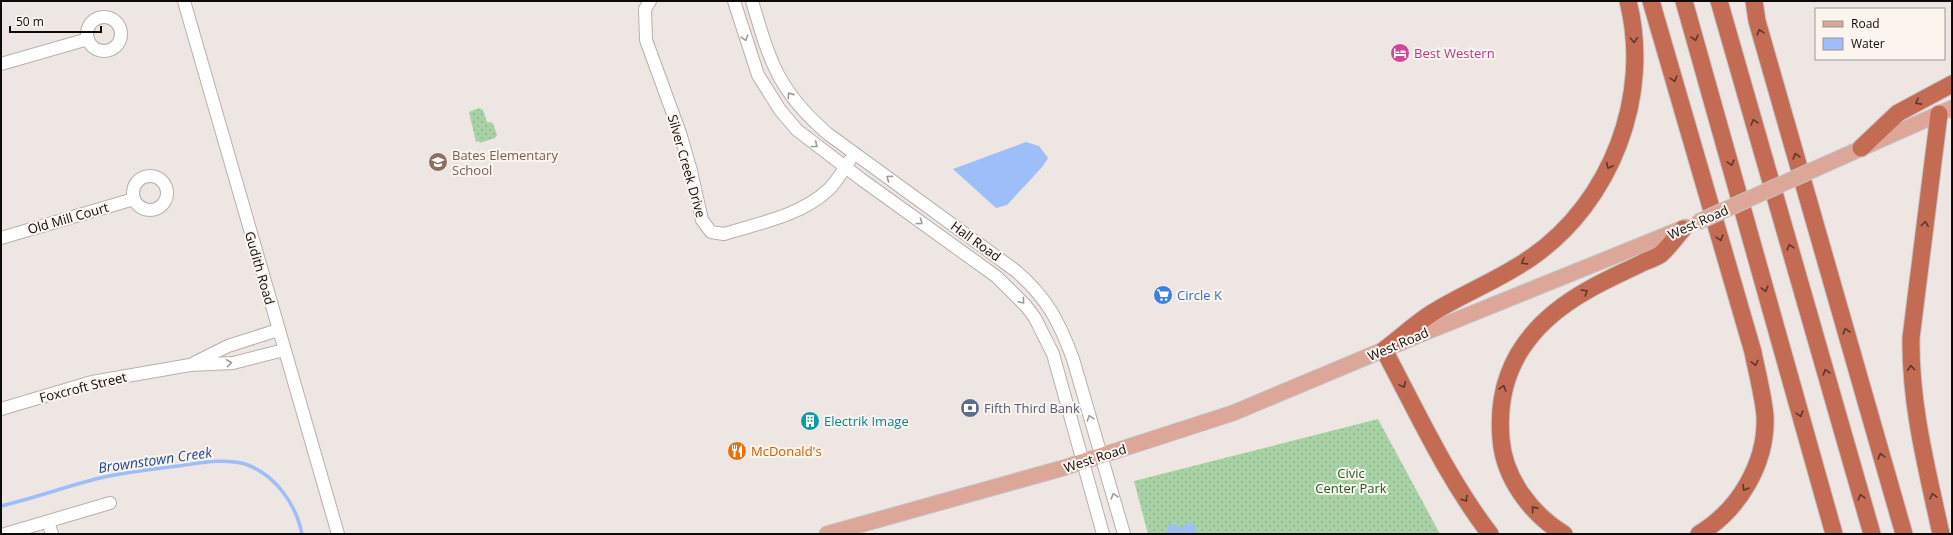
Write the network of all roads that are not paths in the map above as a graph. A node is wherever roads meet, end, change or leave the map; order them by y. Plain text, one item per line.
1 (184, 1) edge
2 (650, 1) edge
3 (734, 1) edge
4 (752, 1) edge
5 (1628, 1) edge
6 (1651, 1) edge
7 (1684, 1) edge
8 (1719, 1) edge
9 (1754, 1) edge
10 (88, 39) dead end
11 (1, 64) edge
12 (1952, 84) edge
13 (1945, 111) edge
14 (1861, 148) junction
15 (855, 153) junction
16 (845, 167) junction
17 (134, 199) dead end
18 (1683, 229) junction
19 (1, 238) edge
20 (993, 254) junction
21 (983, 267) junction
22 (278, 330) junction
23 (1063, 332) junction
24 (1047, 340) junction
25 (284, 350) junction
26 (1384, 350) junction
27 (190, 366) junction
28 (1, 409) edge
29 (1102, 456) junction
30 (1083, 462) junction
31 (110, 503) dead end
32 (48, 522) junction
33 (5, 534) edge
34 (52, 534) edge
35 (338, 534) edge
36 (827, 534) edge
37 (1103, 534) edge
38 (1124, 534) edge
39 (1490, 534) edge
40 (1564, 534) edge
41 (1700, 534) edge
42 (1834, 534) edge
43 (1872, 534) edge
44 (1904, 534) edge
45 (1941, 534) edge

1 - 22 street, Gudith Road
2 - 16 street, Silver Creek Drive
3 -> 16 street, Hall Road
15 -> 4 street, Hall Road
5 -> 26 highway
6 -> 41 highway
7 -> 42 highway
43 -> 8 highway
44 -> 9 highway
10 - 11 street
12 -> 14 highway
13 - 14 main road, West Road
45 -> 13 highway
14 - 18 main road, West Road, bridge
15 - 16 street, Silver Creek Drive
20 -> 15 street, Hall Road
16 -> 21 street, Hall Road
17 - 19 street, Old Mill Court
18 - 26 main road, West Road
40 -> 18 highway
20 - 21 street
20 - 23 street, Hall Road
21 -> 24 street, Hall Road
22 - 25 street, Gudith Road
22 - 27 street, Foxcroft Street
23 - 24 street
29 -> 23 street, Hall Road
24 - 30 street, Hall Road
27 -> 25 street, Foxcroft Street
25 - 35 street, Gudith Road
26 - 29 main road, West Road
26 -> 39 highway
27 - 28 street, Foxcroft Street
29 - 30 main road, West Road
38 -> 29 street, Hall Road
30 - 36 main road, West Road
30 - 37 street, Hall Road
31 - 32 street
32 - 33 street
32 - 34 street

